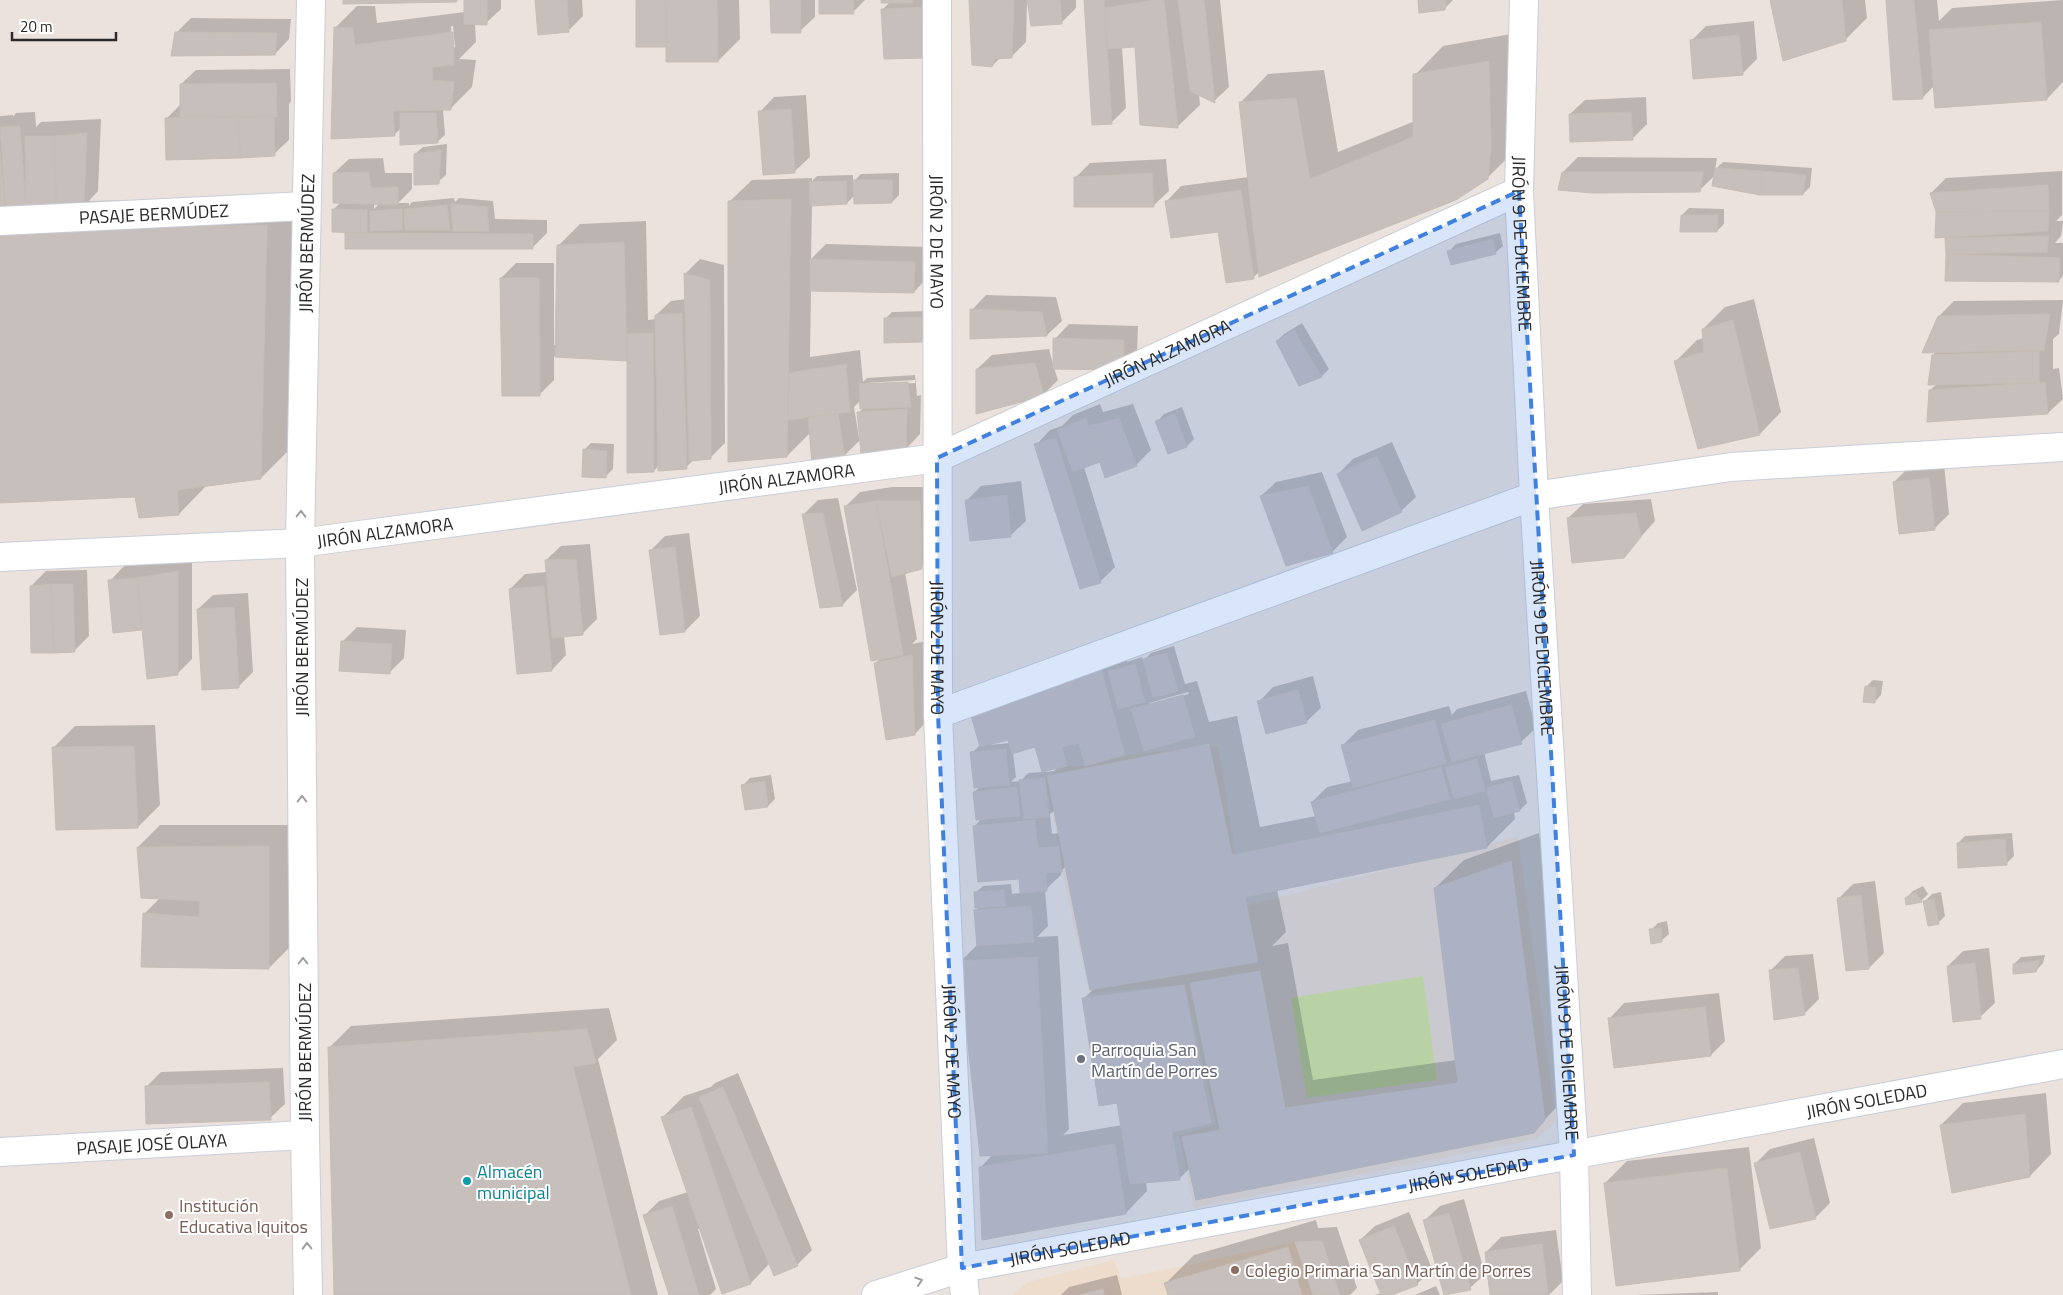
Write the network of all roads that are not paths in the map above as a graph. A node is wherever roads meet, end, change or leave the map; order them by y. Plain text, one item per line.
1 (311, 0) edge
2 (937, 0) edge
3 (1524, 0) edge
4 (1519, 191) junction
5 (306, 206) junction
6 (0, 220) edge
7 (2063, 447) edge
8 (937, 458) junction
9 (1534, 496) junction
10 (300, 543) junction
11 (0, 557) edge
12 (938, 714) junction
13 (2063, 1064) edge
14 (305, 1135) junction
15 (0, 1152) edge
16 (1574, 1155) junction
17 (962, 1268) junction
18 (308, 1295) edge
19 (876, 1295) edge
20 (966, 1295) edge
21 (1577, 1295) edge

1 - 5 street, JIRÓN BERMÚDEZ
2 - 8 street, JIRÓN 2 DE MAYO
3 - 4 street, JIRÓN 9 DE DICIEMBRE
4 - 8 street, JIRÓN ALZAMORA
4 - 9 street, JIRÓN 9 DE DICIEMBRE
5 - 6 street, PASAJE BERMÚDEZ
10 -> 5 street, JIRÓN BERMÚDEZ
7 - 9 street
8 - 10 street, JIRÓN ALZAMORA
8 - 12 street, JIRÓN 2 DE MAYO
9 - 12 street
9 - 16 street, JIRÓN 9 DE DICIEMBRE
10 - 11 street, JIRÓN ALZAMORA
14 -> 10 street, JIRÓN BERMÚDEZ
12 - 17 street, JIRÓN 2 DE MAYO
13 - 16 street, JIRÓN SOLEDAD
14 - 15 street, PASAJE JOSÉ OLAYA
18 -> 14 street, JIRÓN BERMÚDEZ
16 - 17 street, JIRÓN SOLEDAD
16 - 21 street, JIRÓN 9 DE DICIEMBRE
19 -> 17 street, JIRÓN SOLEDAD
17 - 20 street, JIRÓN 2 DE MAYO

